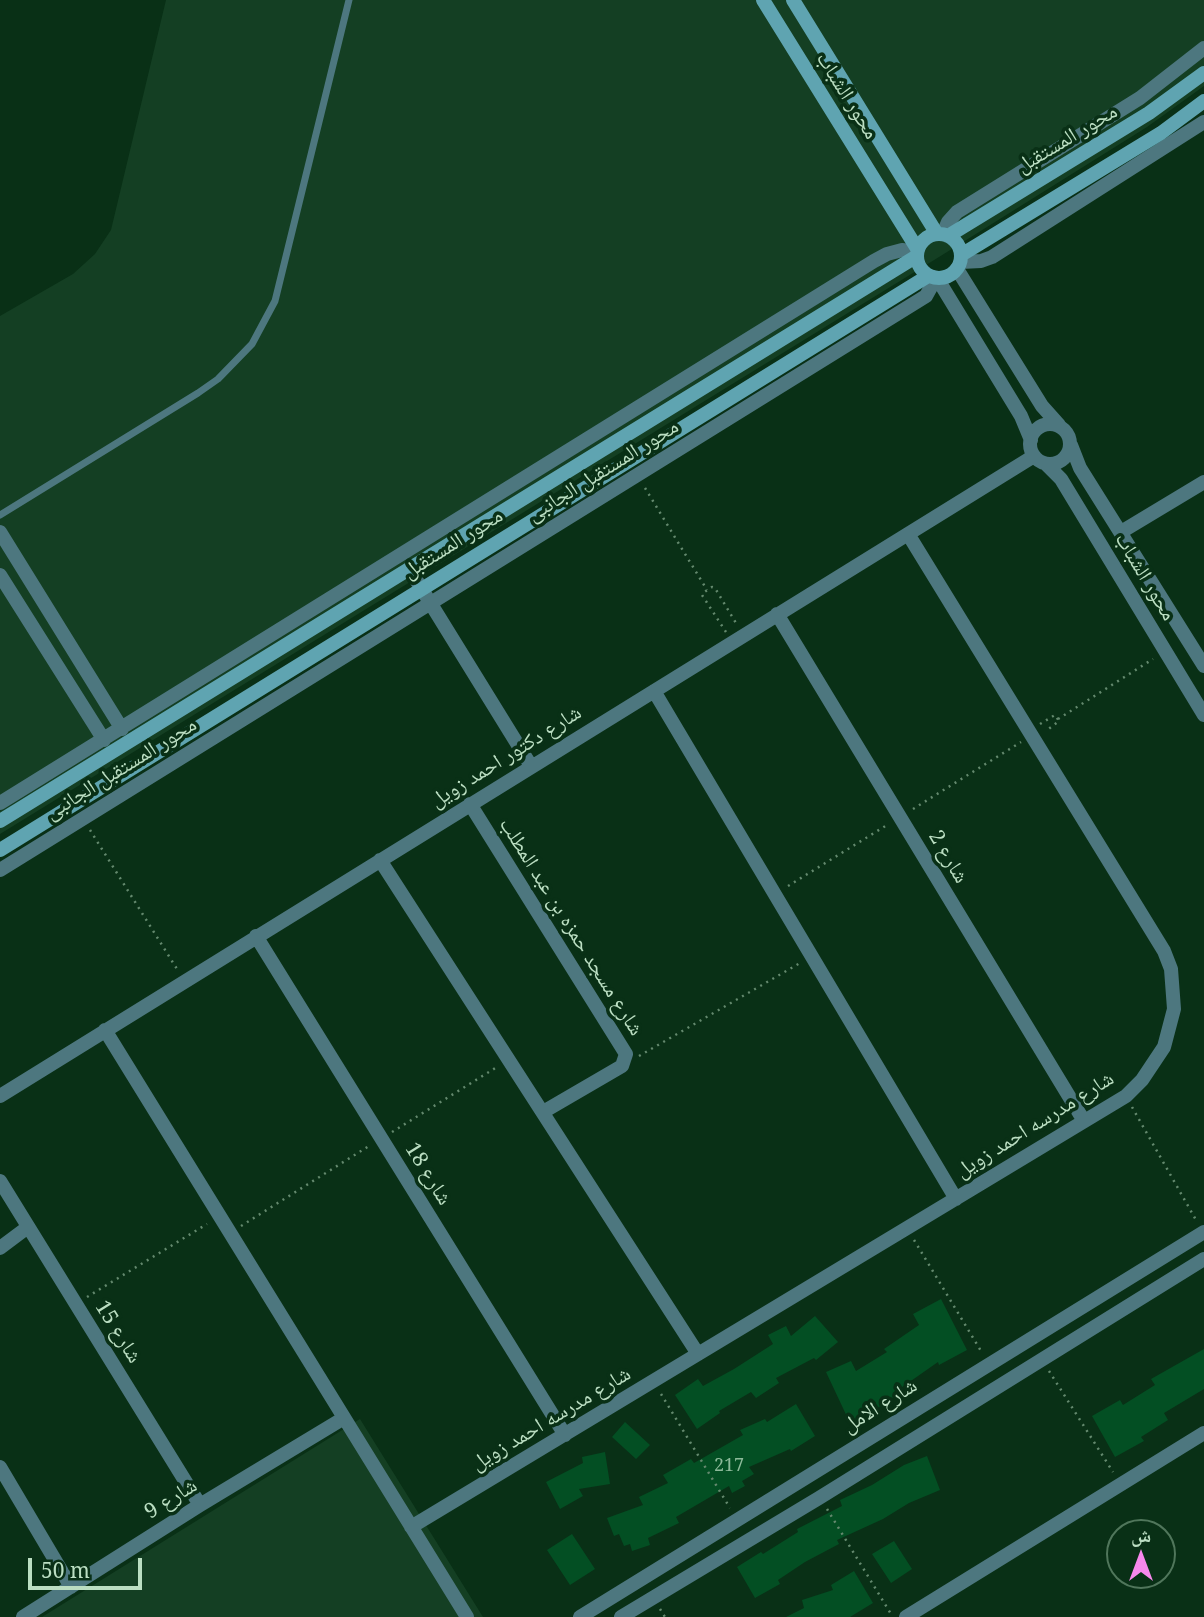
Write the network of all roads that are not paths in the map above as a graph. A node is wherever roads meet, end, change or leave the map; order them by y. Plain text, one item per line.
1 (349, 0) edge
2 (763, 0) edge
3 (793, 0) edge
4 (1204, 47) edge
5 (1204, 73) edge
6 (1204, 101) edge
7 (1204, 122) edge
8 (942, 235) junction
9 (917, 253) junction
10 (960, 262) junction
11 (932, 277) junction
12 (1059, 425) junction
13 (1031, 440) junction
14 (1071, 445) junction
15 (1040, 460) junction
16 (1204, 482) edge
17 (0, 515) edge
18 (0, 532) edge
19 (1121, 532) junction
20 (908, 534) junction
21 (410, 570) junction
22 (0, 575) edge
23 (421, 588) junction
24 (430, 603) junction
25 (777, 614) junction
26 (1204, 666) edge
27 (654, 691) junction
28 (1204, 715) edge
29 (122, 729) junction
30 (104, 740) junction
31 (531, 766) junction
32 (0, 803) edge
33 (470, 804) junction
34 (0, 821) edge
35 (0, 850) edge
36 (380, 860) junction
37 (0, 870) edge
38 (256, 936) junction
39 (105, 1030) junction
40 (0, 1096) edge
41 (543, 1112) junction
42 (1084, 1121) junction
43 (0, 1181) edge
44 (956, 1199) junction
45 (28, 1227) junction
46 (1204, 1232) edge
47 (0, 1248) edge
48 (1204, 1259) edge
49 (698, 1354) junction
50 (344, 1418) junction
51 (1204, 1433) edge
52 (565, 1434) junction
53 (0, 1466) edge
54 (200, 1505) junction
55 (411, 1527) junction
56 (71, 1587) junction
57 (23, 1617) edge
58 (467, 1617) edge
59 (580, 1617) edge
60 (621, 1617) edge
61 (906, 1617) edge

1 - 17 lane
2 - 9 street, محور الشباب
3 - 8 street, محور الشباب
4 - 8 street
5 - 8 street, محور المستقبل
6 - 10 street, محور المستقبل
7 - 10 street
8 - 9 street
8 - 10 street
9 - 11 street
9 - 21 street, محور المستقبل
9 - 29 street, محور المستقبل الجانبى
10 - 11 street
10 - 12 street
11 - 13 street
11 - 23 street, محور المستقبل
11 - 24 street, محور المستقبل الجانبى
12 - 13 street
12 - 14 street
13 - 15 street
14 - 15 street
14 - 19 street, محور الشباب
15 - 20 street, شارع دكتور احمد زويل
15 - 28 street, محور الشباب
16 - 19 street
18 - 29 street
19 - 26 street, محور الشباب
20 - 25 street, شارع دكتور احمد زويل
20 - 42 street, شارع مدرسه احمد زويل
21 - 23 street
21 - 34 street, محور المستقبل
22 - 30 street
23 - 24 street
23 - 35 street, محور المستقبل
24 - 31 street
24 - 37 street, محور المستقبل الجانبى
25 - 27 street, شارع دكتور احمد زويل
25 - 42 street, شارع 2
27 - 31 street, شارع دكتور احمد زويل
27 - 44 street
29 - 30 street, محور المستقبل الجانبى
30 - 32 street, محور المستقبل الجانبى
31 - 33 street, شارع دكتور احمد زويل
33 - 36 street, شارع دكتور احمد زويل
33 - 41 street, شارع مسجد حمزه بن عبد المطلب
36 - 38 street, شارع دكتور احمد زويل
36 - 41 street
38 - 39 street, شارع دكتور احمد زويل
38 - 52 street, شارع 18
39 - 40 street, شارع دكتور احمد زويل
39 - 50 street
41 - 49 street
42 - 44 street, شارع مدرسه احمد زويل
43 - 45 street, شارع 15
44 - 49 street, شارع مدرسه احمد زويل
45 - 47 street
45 - 54 street, شارع 15
46 - 59 street, شارع الامل
48 - 60 street
49 - 52 street, شارع مدرسه احمد زويل
50 - 54 street, شارع 9
50 - 55 street
51 - 61 street
52 - 55 street, شارع مدرسه احمد زويل
53 - 56 street
54 - 56 street, شارع 9
55 - 58 street
56 - 57 street, شارع 9

